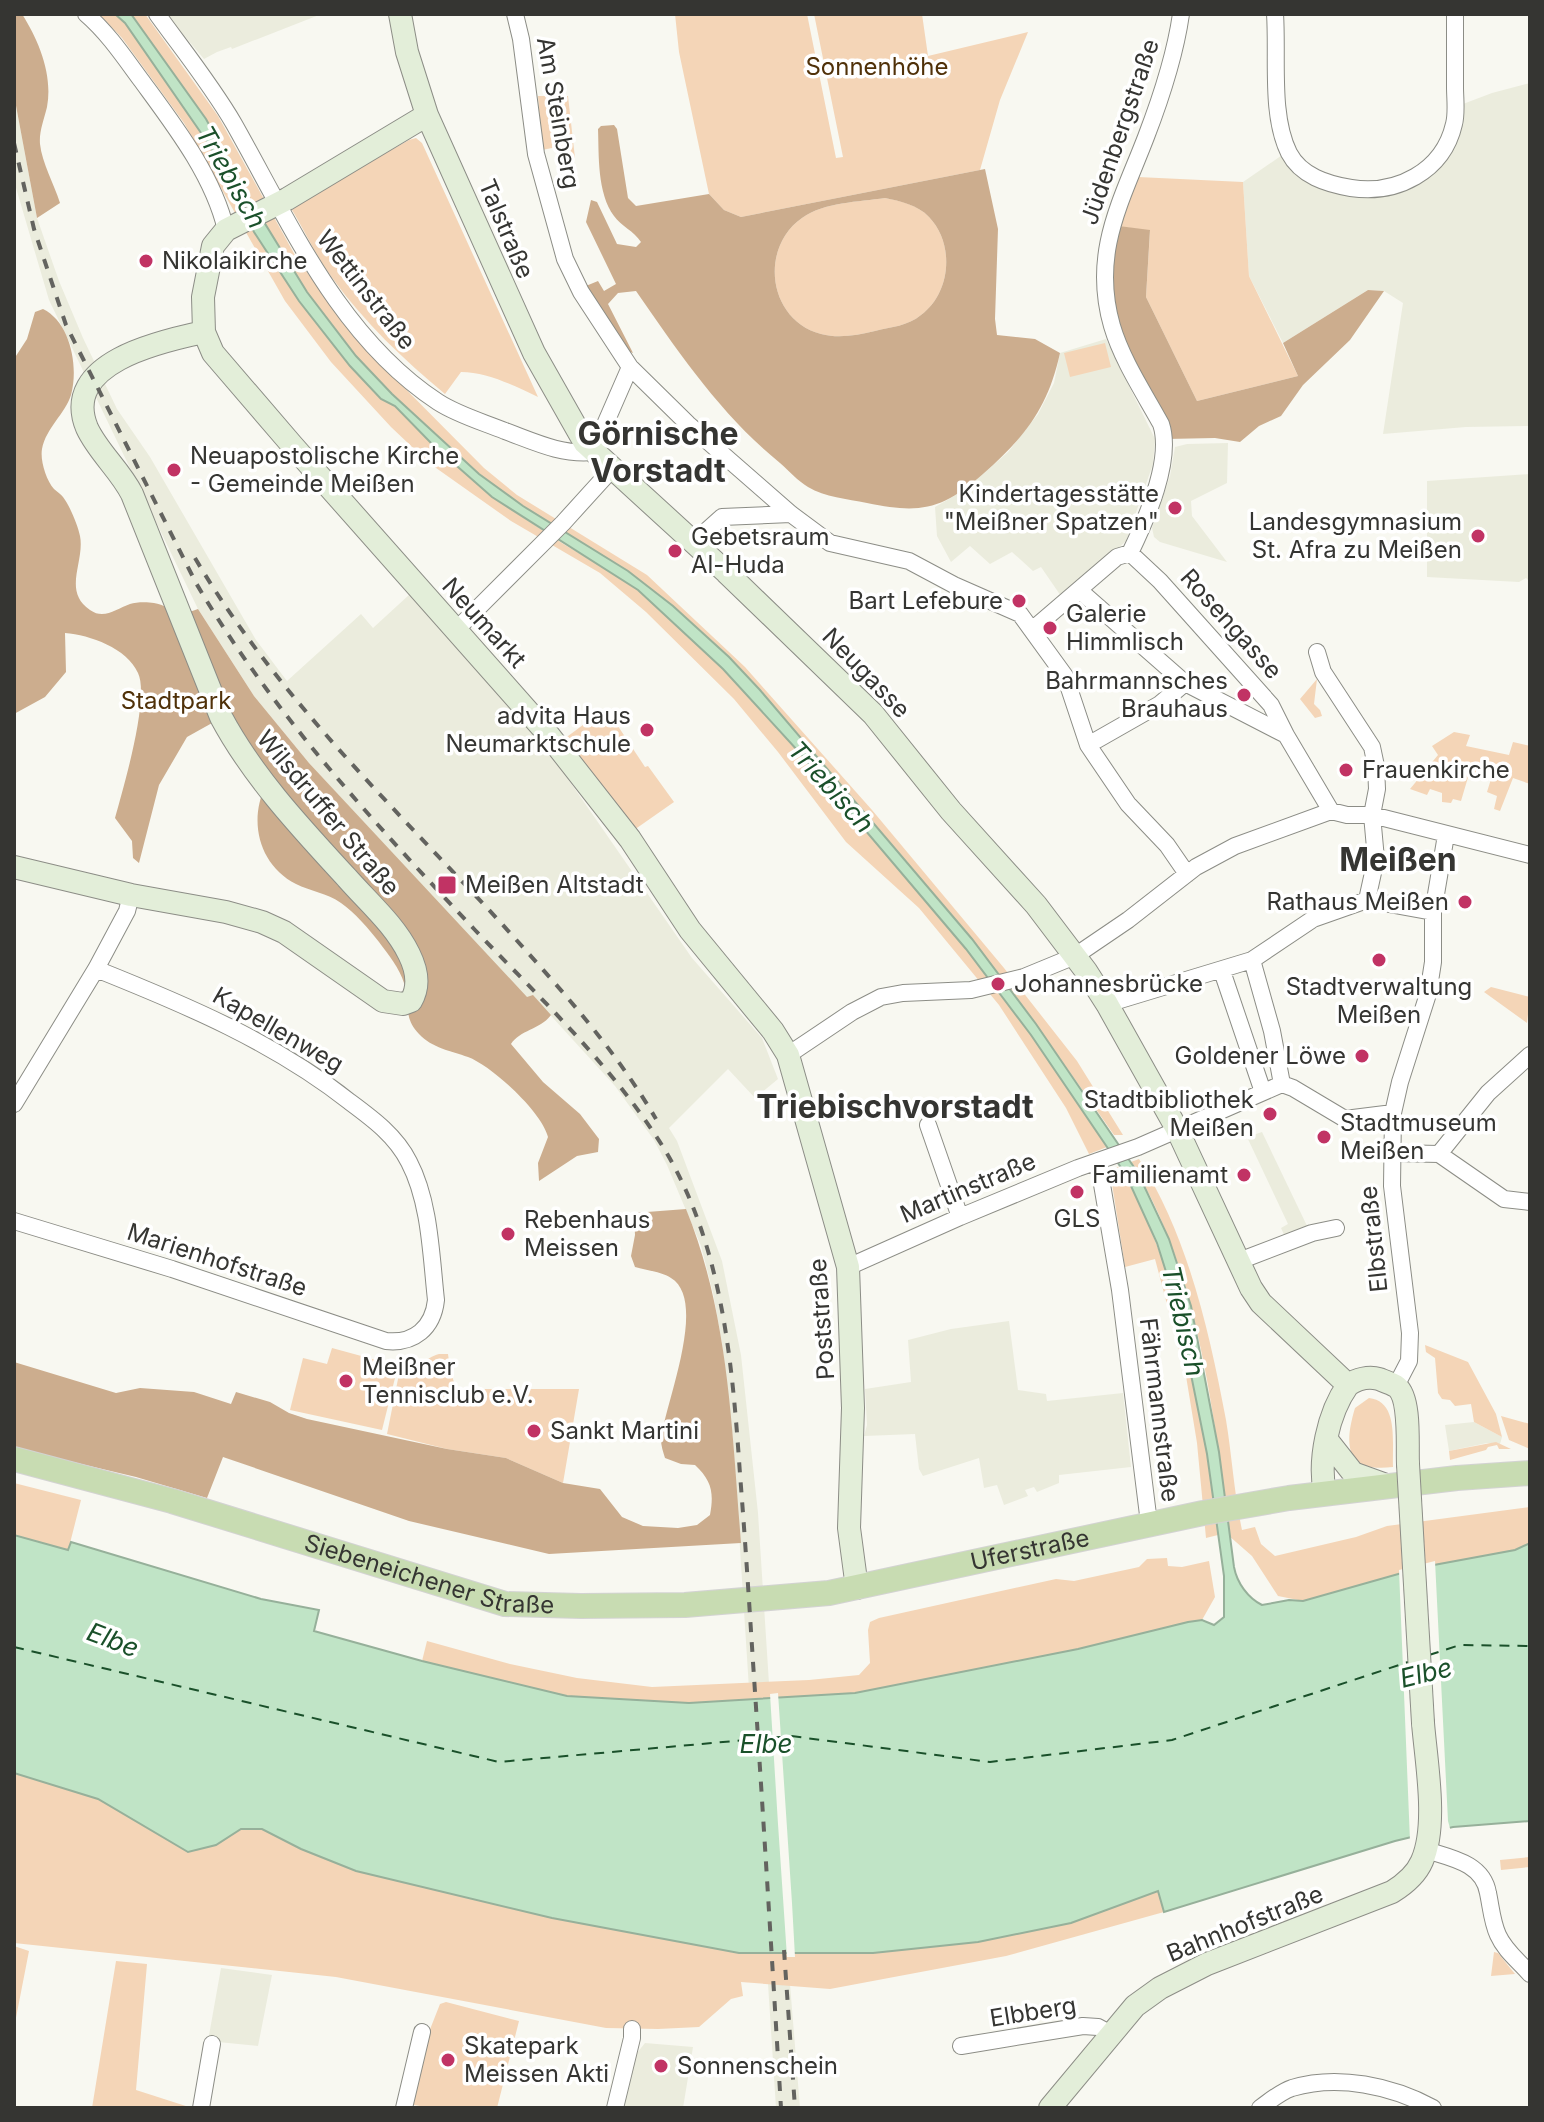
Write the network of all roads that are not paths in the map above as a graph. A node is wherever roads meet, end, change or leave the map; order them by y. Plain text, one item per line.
1 (86, 14) edge
2 (157, 14) edge
3 (400, 14) edge
4 (515, 14) edge
5 (1181, 14) edge
6 (1275, 14) edge
7 (1455, 14) edge
8 (427, 115) junction
9 (271, 206) junction
10 (233, 227) junction
11 (204, 332) junction
12 (630, 367) junction
13 (593, 452) junction
14 (612, 469) junction
15 (791, 514) junction
16 (693, 543) junction
17 (1130, 553) junction
18 (1079, 590) junction
19 (1026, 626) junction
20 (456, 630) junction
21 (1317, 652) dead end
22 (1185, 683) junction
23 (1286, 735) junction
24 (1088, 745) junction
25 (1339, 813) junction
26 (1372, 815) junction
27 (1446, 835) junction
28 (1530, 855) edge
29 (14, 867) edge
30 (1187, 874) junction
31 (131, 895) junction
32 (1367, 900) junction
33 (1433, 912) junction
34 (1075, 956) junction
35 (1252, 960) junction
36 (96, 969) junction
37 (1222, 971) junction
38 (1112, 1014) junction
39 (1272, 1031) junction
40 (1244, 1040) junction
41 (788, 1055) junction
42 (1530, 1055) edge
43 (1282, 1084) junction
44 (1263, 1092) junction
45 (14, 1104) edge
46 (1393, 1113) junction
47 (928, 1125) dead end
48 (1177, 1129) junction
49 (1393, 1153) junction
50 (1439, 1154) junction
51 (1104, 1160) junction
52 (1530, 1201) edge
53 (960, 1217) junction
54 (14, 1221) edge
55 (1336, 1228) dead end
56 (1239, 1261) junction
57 (848, 1267) junction
58 (405, 1341) joint
59 (1348, 1385) junction
60 (1396, 1386) junction
61 (1327, 1440) junction
62 (14, 1459) edge
63 (1530, 1473) edge
64 (1389, 1486) junction
65 (1325, 1494) junction
66 (1149, 1523) junction
67 (857, 1588) junction
68 (1427, 1844) junction
69 (1530, 1974) edge
70 (632, 2029) dead end
71 (422, 2032) dead end
72 (1111, 2034) junction
73 (212, 2044) dead end
74 (961, 2046) dead end
75 (201, 2108) edge
76 (404, 2108) edge
77 (615, 2108) edge
78 (1050, 2108) edge
79 (1260, 2108) edge
80 (1433, 2108) edge

1 - 10 street
2 - 9 street, Wettinstraße
3 - 8 main road, Talstraße
4 - 12 street, Am Steinberg
5 - 17 street, Jüdenbergstraße
6 - 7 street
8 - 9 main road
8 - 13 main road, Talstraße
9 - 10 main road
9 - 13 street, Wettinstraße
10 - 11 main road
11 - 20 main road, Neumarkt
11 - 31 main road, Wilsdruffer Straße
12 - 13 street
12 - 15 street, Am Steinberg
13 - 14 main road, Neugasse
14 - 16 main road, Neugasse
14 - 20 street
15 - 16 street
15 - 19 street, Am Steinberg
16 - 34 main road, Neugasse
17 - 18 street
17 - 23 street, Rosengasse
18 - 19 street
18 - 22 street
19 - 24 street
20 - 41 main road, Neumarkt
21 - 26 street
22 - 23 street
22 - 24 street
23 - 25 street, Rosengasse
24 - 30 street
25 - 26 street
25 - 30 street
26 - 27 street
26 - 32 street
27 - 28 street
27 - 33 street, Elbstraße
29 - 31 main road, Wilsdruffer Straße
30 - 34 street
31 - 36 street
32 - 33 street
32 - 35 street
33 - 46 street, Elbstraße
34 - 38 main road, Neugasse
34 - 41 street
35 - 37 street
35 - 39 street
36 - 45 street
36 - 58 street, Kapellenweg
37 - 38 street
37 - 40 street
38 - 48 main road, Neugasse
39 - 40 street
39 - 43 street
40 - 44 street
41 - 57 main road, Poststraße
42 - 50 street
43 - 44 street
43 - 46 street
44 - 48 street
46 - 49 street, Elbstraße
47 - 53 street
48 - 51 street, Martinstraße
48 - 56 main road, Neugasse
49 - 50 street
49 - 60 street, Elbstraße
50 - 52 street
51 - 53 street, Martinstraße
51 - 66 street, Fährmannstraße
53 - 57 street, Martinstraße
54 - 58 street, Marienhofstraße
55 - 56 street
56 - 59 main road, Neugasse
57 - 67 main road, Poststraße
59 - 60 main road
59 - 61 main road
60 - 68 main road, bridge
61 - 64 main road
61 - 65 main road
62 - 67 main road, Siebeneichener Straße
63 - 64 main road, Uferstraße
64 - 65 main road, Uferstraße
65 - 66 main road, Uferstraße
66 - 67 main road, Uferstraße
68 - 69 street
68 - 72 main road, Bahnhofstraße
70 - 77 street
71 - 76 street
72 - 74 street, Elbberg
72 - 78 main road, Bahnhofstraße
73 - 75 street
79 - 80 street

